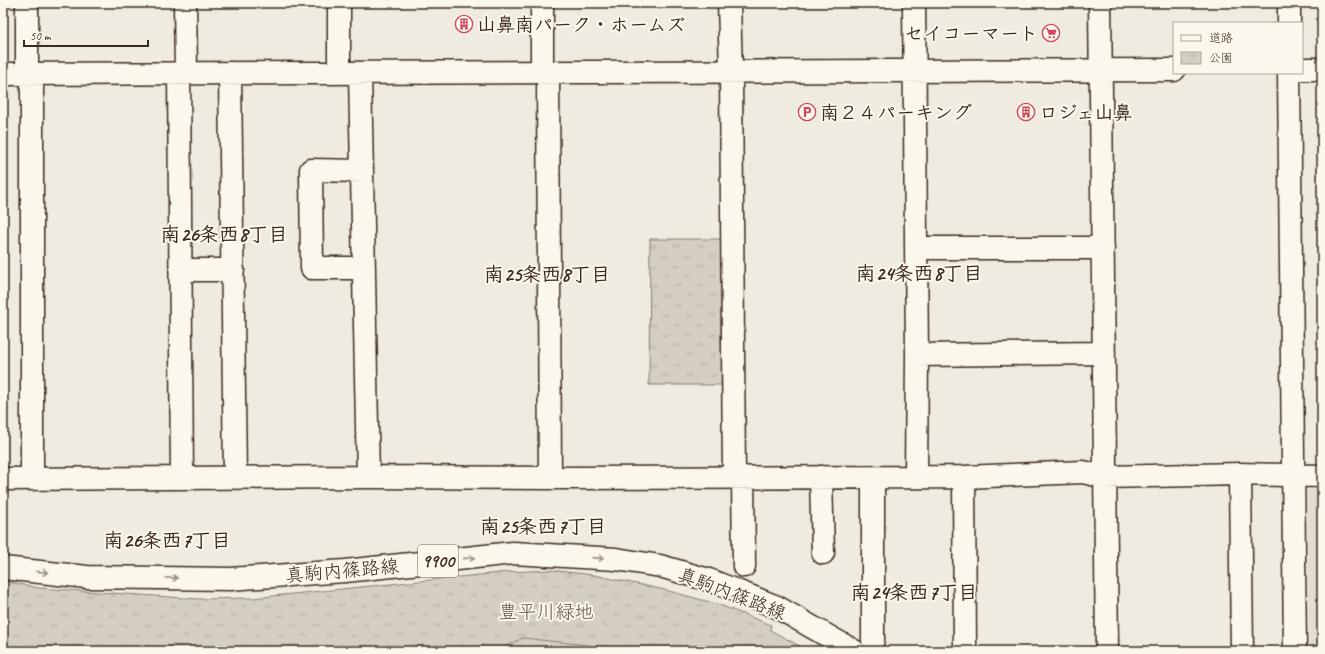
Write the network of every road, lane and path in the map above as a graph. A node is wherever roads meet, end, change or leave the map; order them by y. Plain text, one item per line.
1 (27, 3) edge
2 (185, 3) edge
3 (339, 3) edge
4 (542, 3) edge
5 (729, 3) edge
6 (914, 3) edge
7 (1100, 3) edge
8 (1289, 3) edge
9 (1289, 22) edge
10 (1303, 69) edge
11 (1322, 69) edge
12 (1173, 70) edge
13 (1100, 71) junction
14 (545, 72) junction
15 (731, 72) junction
16 (914, 72) junction
17 (182, 73) junction
18 (230, 73) junction
19 (339, 73) junction
20 (360, 73) junction
21 (3, 74) edge
22 (29, 74) junction
23 (1290, 74) edge
24 (362, 171) junction
25 (916, 248) junction
26 (1103, 248) junction
27 (364, 268) junction
28 (181, 270) junction
29 (233, 270) junction
30 (1104, 353) junction
31 (917, 355) junction
32 (1240, 474) junction
33 (1294, 476) junction
34 (1322, 476) edge
35 (236, 477) junction
36 (368, 477) junction
37 (821, 477) junction
38 (916, 477) junction
39 (964, 477) junction
40 (1105, 477) junction
41 (182, 478) junction
42 (550, 478) junction
43 (738, 478) junction
44 (873, 478) junction
45 (3, 479) edge
46 (32, 479) junction
47 (823, 553) dead end
48 (744, 566) dead end
49 (3, 568) edge
50 (874, 640) dead end
51 (854, 651) edge
52 (965, 651) edge
53 (1107, 651) edge
54 (1242, 651) edge
55 (1295, 651) edge

1 - 22 street
2 - 17 street
3 - 19 street
4 - 14 street
5 - 15 street
6 - 16 street
7 - 13 street
8 - 9 street
10 - 11 street
12 - 13 street
13 - 16 street
13 - 26 street
14 - 15 street
14 - 20 street
14 - 42 street
15 - 16 street
15 - 43 street
16 - 25 street
17 - 18 street
17 - 22 street
17 - 28 street
18 - 19 street
18 - 29 street
19 - 20 street
20 - 24 street
21 - 22 street
22 - 46 street
23 - 33 street
24 - 27 street
24 - 27 street
25 - 26 street
25 - 31 street
26 - 30 street
27 - 36 street
28 - 29 street
28 - 41 street
29 - 35 street
30 - 31 street
30 - 40 street
31 - 38 street
32 - 33 street
32 - 40 street
32 - 54 street
33 - 34 street
33 - 55 street
35 - 36 street
35 - 41 street
36 - 42 street
37 - 43 street
37 - 44 street
37 - 47 street
38 - 39 street
38 - 44 street
39 - 40 street
39 - 52 street
40 - 53 street
41 - 46 street
42 - 43 street
43 - 48 street
44 - 50 street
45 - 46 street
49 -> 51 street, 真駒内篠路線 / 9900

